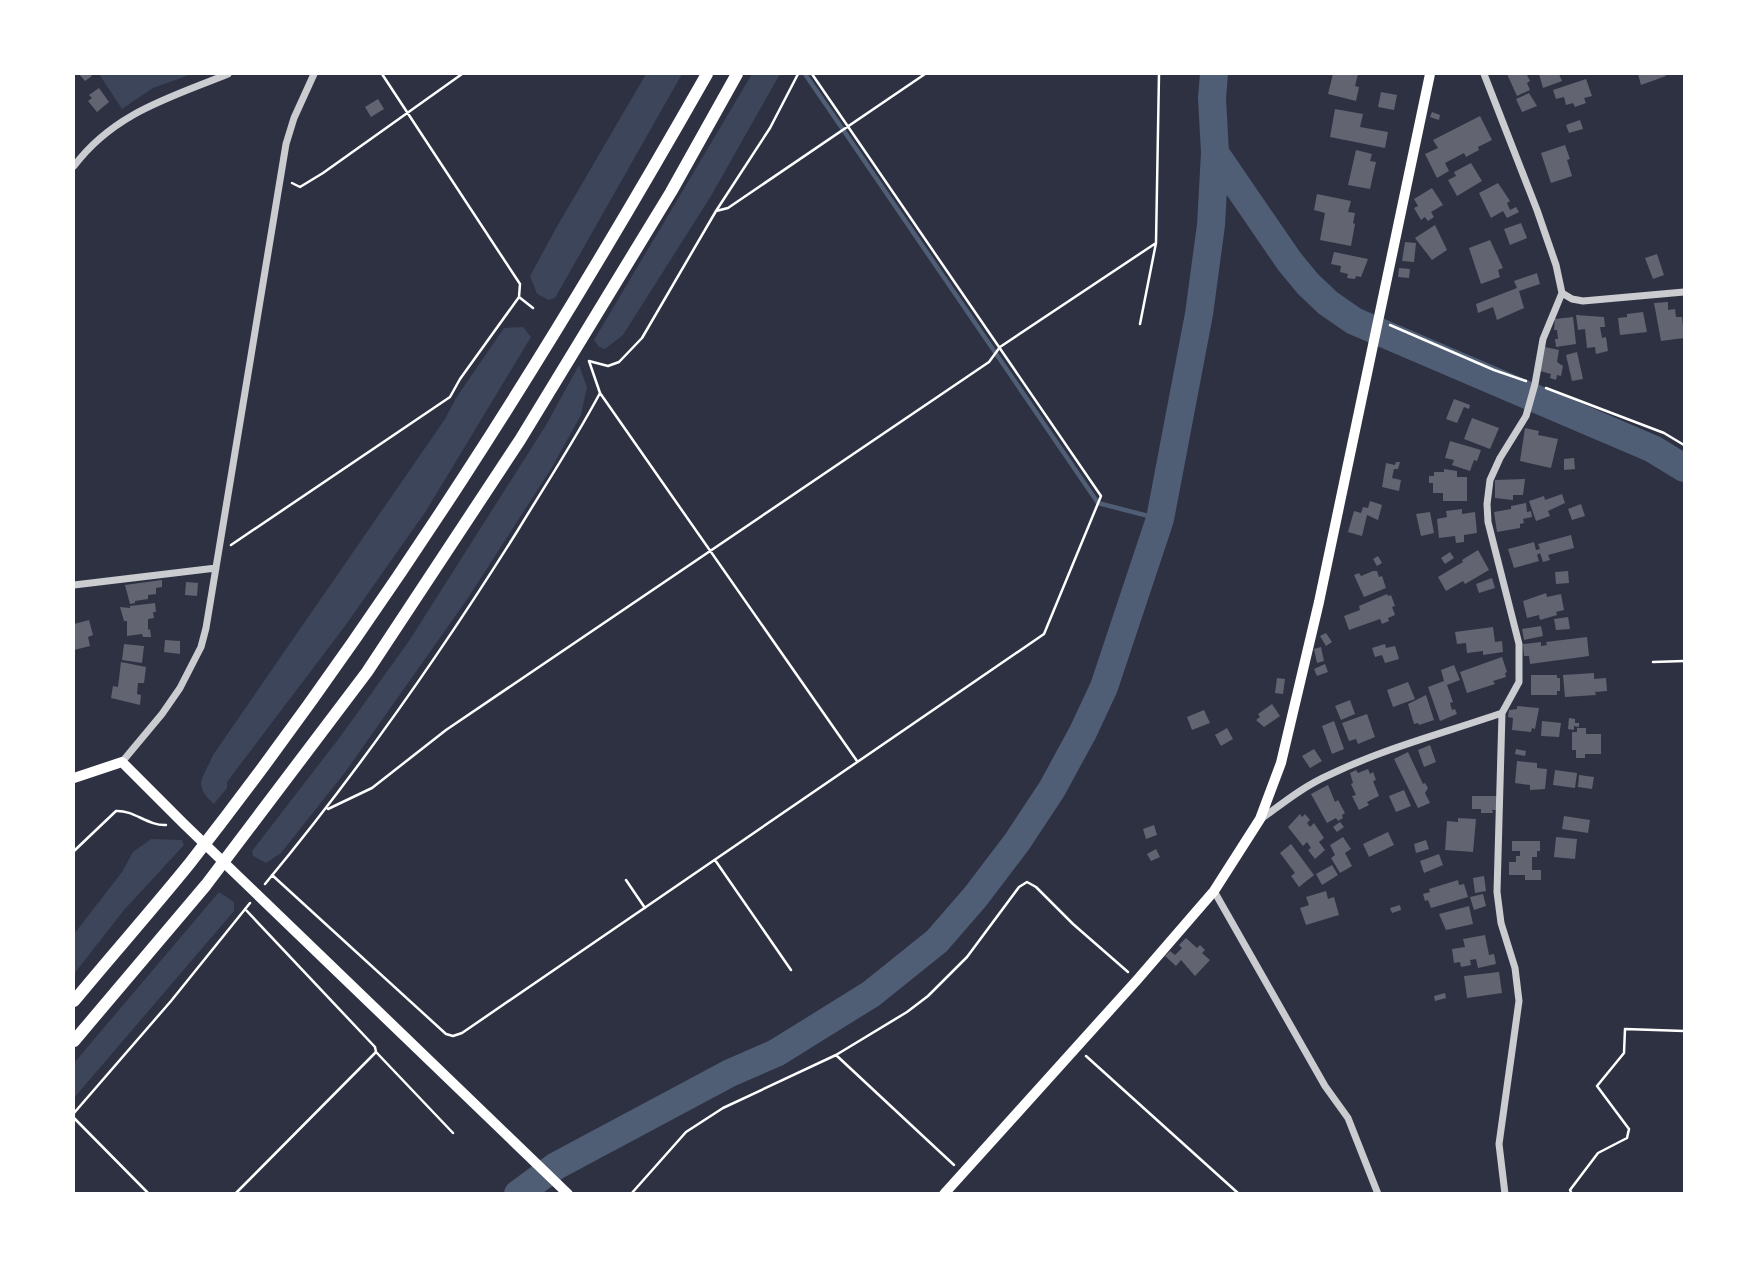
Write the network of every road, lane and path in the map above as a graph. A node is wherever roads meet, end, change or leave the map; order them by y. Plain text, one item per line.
1 (228, 74) edge
2 (314, 74) edge
3 (382, 74) edge
4 (462, 74) edge
5 (707, 74) edge
6 (737, 74) edge
7 (798, 74) edge
8 (812, 74) edge
9 (925, 74) edge
10 (1158, 74) edge
11 (1430, 74) edge
12 (1484, 74) edge
13 (408, 111) junction
14 (848, 127) junction
15 (74, 166) edge
16 (279, 179) junction
17 (716, 211) junction
18 (1156, 243) junction
19 (1685, 292) edge
20 (1563, 293) junction
21 (519, 298) junction
22 (533, 308) dead end
23 (1378, 319) junction
24 (1140, 324) dead end
25 (1000, 346) junction
26 (1535, 384) junction
27 (600, 393) junction
28 (1685, 445) edge
29 (709, 550) junction
30 (219, 553) junction
31 (216, 568) junction
32 (74, 585) edge
33 (1685, 661) edge
34 (1653, 662) dead end
35 (1502, 713) junction
36 (857, 761) junction
37 (122, 762) junction
38 (74, 778) edge
39 (327, 809) junction
40 (1260, 819) junction
41 (184, 824) junction
42 (74, 851) edge
43 (715, 860) junction
44 (272, 875) junction
45 (626, 880) dead end
46 (1213, 891) junction
47 (257, 894) junction
48 (645, 908) junction
49 (245, 909) junction
50 (791, 970) dead end
51 (1138, 980) junction
52 (74, 1001) edge
53 (1685, 1031) edge
54 (74, 1041) edge
55 (1076, 1047) junction
56 (376, 1052) junction
57 (836, 1055) junction
58 (74, 1112) edge
59 (74, 1118) edge
60 (453, 1133) dead end
61 (962, 1173) junction
62 (149, 1194) edge
63 (234, 1194) edge
64 (568, 1194) edge
65 (631, 1194) edge
66 (944, 1194) edge
67 (1239, 1194) edge
68 (1378, 1194) edge
69 (1504, 1194) edge
70 (1572, 1194) edge

1 - 15 street
2 - 16 street
3 - 13 path
4 - 13 path
5 - 52 highway
6 - 54 highway
7 - 17 path
8 - 14 path
9 - 14 path
10 - 18 path
11 - 23 main road
12 - 20 street
13 - 16 path
13 - 21 path
14 - 17 path
14 - 25 path
16 - 30 street
17 - 27 path
18 - 24 path
18 - 25 path
19 - 20 street
20 - 26 street
21 - 22 path
21 - 30 path
23 - 26 path
23 - 40 main road
25 - 29 path
25 - 36 path
26 - 28 path
26 - 35 street
27 - 29 path
27 - 39 path
29 - 36 path
29 - 39 path
30 - 31 street
31 - 32 street
31 - 37 street
33 - 34 path
35 - 40 street
35 - 69 street
36 - 43 path
37 - 38 main road
37 - 41 main road
39 - 44 path
40 - 46 main road
41 - 42 path
41 - 47 main road
43 - 48 path
43 - 50 path
44 - 47 path
44 - 48 path
45 - 48 path
46 - 51 main road
46 - 68 street
47 - 49 path
47 - 64 main road
49 - 56 path
49 - 58 path
51 - 55 main road
51 - 57 path
53 - 70 path
55 - 61 main road
55 - 67 path
56 - 60 path
56 - 63 path
57 - 61 path
57 - 65 path
59 - 62 path
61 - 66 main road

